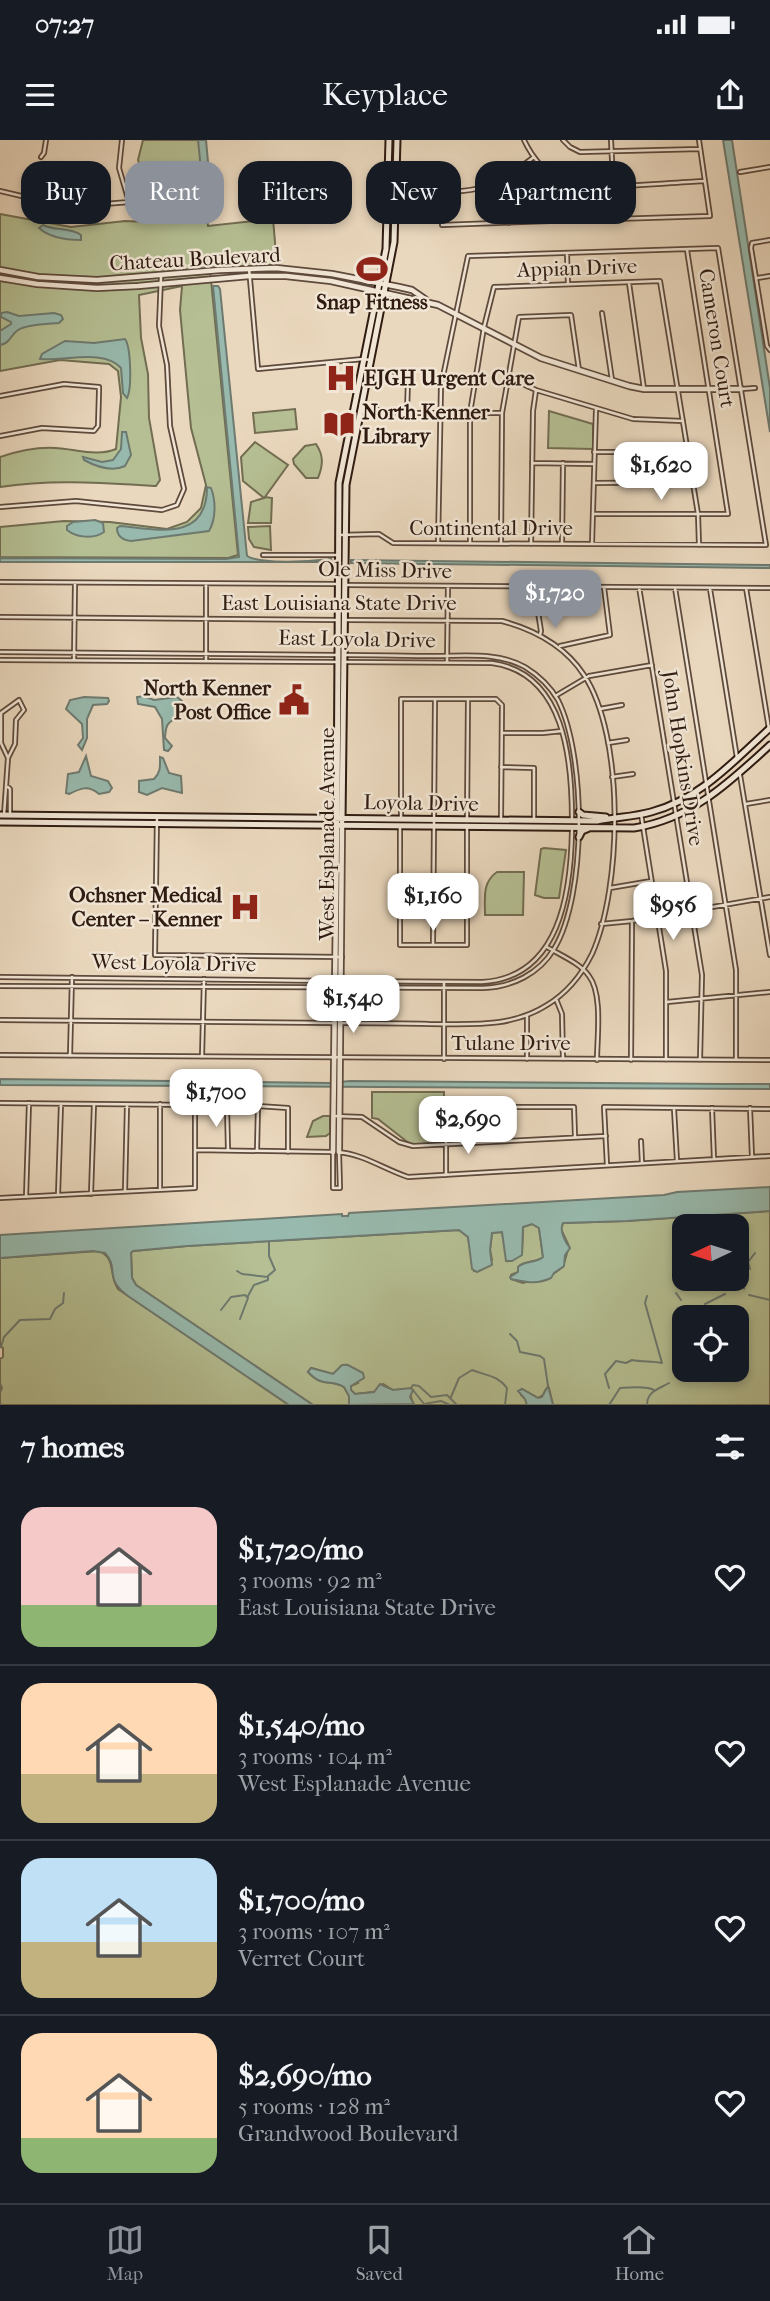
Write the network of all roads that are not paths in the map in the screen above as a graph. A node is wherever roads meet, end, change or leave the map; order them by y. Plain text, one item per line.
1 (46, 140) edge
2 (122, 140) edge
3 (389, 140) edge
4 (397, 140) edge
5 (524, 140) edge
6 (563, 140) edge
7 (611, 140) edge
8 (699, 140) edge
9 (700, 149) junction
10 (612, 151) junction
11 (41, 157) dead end
12 (534, 157) junction
13 (388, 161) edge
14 (397, 161) edge
15 (528, 161) edge
16 (538, 161) edge
17 (612, 161) edge
18 (770, 167) edge
19 (740, 172) dead end
20 (705, 181) junction
21 (636, 184) edge
22 (0, 191) edge
23 (21, 196) edge
24 (111, 203) edge
25 (636, 218) edge
26 (386, 224) edge
27 (393, 224) edge
28 (395, 224) edge
29 (476, 224) edge
30 (442, 225) dead end
31 (386, 227) junction
32 (394, 236) junction
33 (770, 240) edge
34 (394, 246) junction
35 (386, 249) junction
36 (687, 250) junction
37 (567, 254) junction
38 (390, 265) junction
39 (249, 268) junction
40 (276, 268) junction
41 (286, 269) junction
42 (0, 270) edge
43 (207, 272) junction
44 (332, 274) junction
45 (249, 276) junction
46 (276, 276) junction
47 (286, 276) junction
48 (770, 276) edge
49 (161, 277) junction
50 (0, 278) edge
51 (757, 278) junction
52 (138, 279) junction
53 (208, 280) junction
54 (331, 281) junction
55 (629, 283) junction
56 (162, 284) junction
57 (568, 284) junction
58 (138, 286) junction
59 (378, 287) junction
60 (386, 289) junction
61 (412, 290) junction
62 (410, 298) junction
63 (428, 301) junction
64 (374, 306) junction
65 (457, 313) junction
66 (602, 313) dead end
67 (770, 313) edge
68 (762, 314) junction
69 (372, 317) junction
70 (378, 325) junction
71 (484, 327) junction
72 (370, 328) junction
73 (513, 344) junction
74 (374, 347) junction
75 (770, 350) edge
76 (363, 359) junction
77 (371, 360) junction
78 (579, 370) junction
79 (369, 373) junction
80 (360, 376) junction
81 (507, 377) junction
82 (612, 380) junction
83 (755, 388) dead end
84 (357, 389) junction
85 (644, 389) junction
86 (677, 389) junction
87 (709, 389) junction
88 (741, 389) junction
89 (536, 390) junction
90 (365, 392) junction
91 (0, 396) edge
92 (353, 406) junction
93 (362, 408) junction
94 (596, 409) junction
95 (407, 413) junction
96 (470, 413) junction
97 (502, 413) junction
98 (439, 414) junction
99 (682, 421) junction
100 (0, 436) edge
101 (594, 452) junction
102 (688, 452) junction
103 (532, 463) junction
104 (563, 463) junction
105 (594, 464) junction
106 (693, 482) junction
107 (594, 483) junction
108 (338, 491) junction
109 (346, 497) junction
110 (0, 507) edge
111 (593, 514) junction
112 (698, 514) junction
113 (346, 518) junction
114 (338, 521) junction
115 (342, 535) junction
116 (438, 543) junction
117 (470, 543) junction
118 (501, 543) junction
119 (531, 544) junction
120 (562, 544) junction
121 (593, 544) junction
122 (699, 545) junction
123 (263, 555) dead end
124 (338, 555) junction
125 (0, 582) edge
126 (75, 583) junction
127 (206, 583) junction
128 (341, 585) junction
129 (447, 586) junction
130 (534, 586) junction
131 (569, 586) junction
132 (604, 587) junction
133 (639, 587) junction
134 (675, 588) junction
135 (710, 588) junction
136 (746, 588) junction
137 (770, 588) edge
138 (571, 606) dead end
139 (0, 617) edge
140 (75, 618) junction
141 (206, 618) junction
142 (341, 620) junction
143 (447, 620) junction
144 (540, 635) junction
145 (559, 647) junction
146 (0, 652) edge
147 (74, 652) junction
148 (206, 653) junction
149 (447, 656) junction
150 (341, 658) junction
151 (0, 660) edge
152 (74, 660) junction
153 (206, 661) junction
154 (447, 662) junction
155 (652, 665) junction
156 (586, 677) junction
157 (555, 696) junction
158 (435, 699) junction
159 (468, 699) junction
160 (550, 699) junction
161 (622, 705) dead end
162 (600, 709) junction
163 (769, 729) edge
164 (562, 731) junction
165 (502, 733) junction
166 (627, 740) dead end
167 (608, 743) junction
168 (770, 743) edge
169 (8, 758) junction
170 (737, 758) junction
171 (501, 767) junction
172 (740, 772) junction
173 (633, 774) dead end
174 (612, 777) junction
175 (707, 785) junction
176 (709, 798) junction
177 (770, 800) edge
178 (675, 804) junction
179 (745, 805) junction
180 (579, 812) junction
181 (641, 814) junction
182 (5, 815) edge
183 (677, 816) junction
184 (615, 818) junction
185 (38, 819) junction
186 (157, 820) junction
187 (339, 821) junction
188 (0, 822) edge
189 (400, 822) junction
190 (434, 822) junction
191 (467, 822) junction
192 (501, 823) junction
193 (534, 823) junction
194 (575, 824) junction
195 (592, 827) junction
196 (643, 827) junction
197 (615, 829) junction
198 (579, 837) junction
199 (651, 881) junction
200 (609, 888) junction
201 (770, 897) edge
202 (760, 898) junction
203 (727, 904) junction
204 (692, 910) junction
205 (657, 916) junction
206 (632, 921) junction
207 (601, 924) junction
208 (433, 945) junction
209 (547, 947) junction
210 (553, 951) junction
211 (770, 955) edge
212 (339, 957) junction
213 (583, 970) junction
214 (0, 977) edge
215 (72, 977) junction
216 (204, 979) junction
217 (335, 981) junction
218 (342, 981) junction
219 (444, 982) junction
220 (0, 986) edge
221 (71, 986) junction
222 (204, 987) junction
223 (338, 988) junction
224 (444, 989) junction
225 (770, 992) edge
226 (736, 996) junction
227 (556, 999) junction
228 (701, 999) junction
229 (667, 1002) junction
230 (526, 1016) junction
231 (0, 1020) edge
232 (71, 1021) junction
233 (203, 1021) junction
234 (334, 1023) junction
235 (341, 1023) junction
236 (444, 1024) junction
237 (0, 1055) edge
238 (70, 1056) junction
239 (202, 1056) junction
240 (337, 1057) junction
241 (444, 1059) junction
242 (527, 1059) junction
243 (562, 1059) junction
244 (597, 1060) junction
245 (631, 1060) junction
246 (666, 1060) junction
247 (700, 1060) junction
248 (736, 1060) junction
249 (770, 1060) edge
250 (337, 1082) junction
251 (0, 1102) edge
252 (29, 1103) junction
253 (61, 1104) junction
254 (94, 1104) junction
255 (160, 1104) junction
256 (127, 1105) junction
257 (228, 1107) dead end
258 (674, 1108) junction
259 (712, 1108) junction
260 (750, 1108) junction
261 (770, 1109) edge
262 (337, 1115) junction
263 (606, 1136) junction
264 (575, 1137) junction
265 (641, 1141) dead end
266 (445, 1145) junction
267 (195, 1150) junction
268 (228, 1151) junction
269 (257, 1151) junction
270 (288, 1152) junction
271 (337, 1152) junction
272 (770, 1156) edge
273 (752, 1157) junction
274 (715, 1159) junction
275 (677, 1161) junction
276 (642, 1163) junction
277 (607, 1165) junction
278 (446, 1175) junction
279 (160, 1189) junction
280 (125, 1191) junction
281 (58, 1195) junction
282 (91, 1195) junction
283 (26, 1197) junction
284 (0, 1198) edge

1 - 11 street
2 - 24 street
3 - 13 main road, West Esplanade Avenue
4 - 14 main road, West Esplanade Avenue
5 - 12 street
6 - 10 street
7 - 10 street
8 - 9 street
9 - 10 street
9 - 20 street
10 - 17 street
12 - 15 street
12 - 16 street
18 - 19 street
20 - 21 street
20 - 25 street
22 - 23 street
26 - 31 main road, West Esplanade Avenue
27 - 32 main road
28 - 32 main road, West Esplanade Avenue
29 - 30 street
31 - 34 main road
31 - 35 main road, West Esplanade Avenue
32 - 34 main road, West Esplanade Avenue
33 - 51 street
34 - 38 main road, West Esplanade Avenue
35 - 38 main road
35 - 59 main road, West Esplanade Avenue
36 - 37 street
36 - 87 street, Cameron Court
36 - 88 street
37 - 57 street
37 - 65 street
38 - 60 main road, West Esplanade Avenue
39 - 40 street, Chateau Boulevard
39 - 43 street, Chateau Boulevard
39 - 45 street
40 - 41 street, Chateau Boulevard
40 - 46 street
41 - 44 street, Chateau Boulevard
41 - 47 street
42 - 52 street, Chateau Boulevard
43 - 49 street, Chateau Boulevard
43 - 53 street
44 - 54 street
44 - 59 street, Chateau Boulevard
45 - 46 street, Chateau Boulevard
45 - 53 street, Chateau Boulevard
45 - 76 street
46 - 47 street, Chateau Boulevard
47 - 54 street, Chateau Boulevard
48 - 51 street
49 - 52 street, Chateau Boulevard
49 - 56 street
50 - 58 street, Chateau Boulevard
51 - 68 street
52 - 58 street
53 - 56 street, Chateau Boulevard
54 - 59 street, Chateau Boulevard
55 - 57 street, Appian Drive
55 - 85 street
55 - 86 street, Appian Drive
56 - 58 street, Chateau Boulevard
56 - 110 street
57 - 71 street, Appian Drive
59 - 60 street, Chateau Boulevard
59 - 64 main road, West Esplanade Avenue
60 - 61 street, Chateau Boulevard
60 - 62 street, Chateau Boulevard
60 - 70 main road, West Esplanade Avenue
61 - 62 street
61 - 63 street, Chateau Boulevard
62 - 63 street, Chateau Boulevard
63 - 65 street, Chateau Boulevard
64 - 69 main road, West Esplanade Avenue
64 - 70 main road
65 - 71 street, Chateau Boulevard
65 - 98 street
66 - 82 street
67 - 68 street
68 - 75 street
69 - 70 main road
69 - 72 main road, West Esplanade Avenue
70 - 74 main road, West Esplanade Avenue
71 - 73 street, Chateau Boulevard
71 - 96 street
72 - 74 main road
72 - 76 main road, West Esplanade Avenue
73 - 78 street, Chateau Boulevard
73 - 78 street
73 - 81 street
74 - 77 main road, West Esplanade Avenue
76 - 77 street
76 - 80 main road, West Esplanade Avenue
77 - 79 main road, West Esplanade Avenue
78 - 82 street, Chateau Boulevard
79 - 80 main road
79 - 90 main road, West Esplanade Avenue
79 - 95 street
80 - 84 main road, West Esplanade Avenue
81 - 89 street
81 - 97 street
82 - 85 street, Chateau Boulevard
83 - 88 street, Chateau Boulevard
84 - 90 main road
84 - 92 main road, West Esplanade Avenue
85 - 86 street, Chateau Boulevard
86 - 87 street, Chateau Boulevard
86 - 99 street
87 - 88 street, Chateau Boulevard
87 - 112 street, Cameron Court
88 - 122 street, Continental Drive
89 - 94 street
89 - 103 street
90 - 93 main road, West Esplanade Avenue
91 - 100 street
92 - 93 street
92 - 108 main road, West Esplanade Avenue
93 - 95 street
93 - 109 main road, West Esplanade Avenue
94 - 99 street
94 - 101 street
95 - 98 street
96 - 97 street
96 - 98 street
96 - 117 street
97 - 118 street
98 - 116 street
99 - 102 street
101 - 102 street
101 - 105 street
102 - 106 street
103 - 104 street
103 - 119 street
104 - 105 street
104 - 120 street
105 - 107 street
106 - 107 street
106 - 112 street
107 - 111 street
108 - 109 main road
108 - 114 main road, West Esplanade Avenue
109 - 113 main road, West Esplanade Avenue
111 - 112 street
111 - 121 street
112 - 122 street
113 - 114 main road
113 - 115 main road, West Esplanade Avenue
114 - 115 main road, West Esplanade Avenue
115 - 116 street, Continental Drive
115 - 124 main road, West Esplanade Avenue
115 - 128 main road, West Esplanade Avenue
116 - 117 street, Continental Drive
117 - 118 street, Continental Drive
118 - 119 street, Continental Drive
119 - 120 street, Continental Drive
120 - 121 street, Continental Drive
121 - 122 street, Continental Drive
123 - 124 street
124 - 128 main road, West Esplanade Avenue
125 - 126 street, Ole Miss Drive
126 - 127 street, Ole Miss Drive
126 - 140 street
127 - 128 street, Ole Miss Drive
127 - 141 street
128 - 129 street, Ole Miss Drive
128 - 142 main road, West Esplanade Avenue
129 - 130 street, Ole Miss Drive
129 - 143 street
130 - 131 street, Ole Miss Drive
130 - 144 street
131 - 132 street, Ole Miss Drive
131 - 138 street
132 - 133 street, Ole Miss Drive
132 - 145 street
133 - 134 street, Ole Miss Drive
133 - 155 street, John Hopkins Drive
134 - 135 street, Ole Miss Drive
134 - 175 street
135 - 136 street, Ole Miss Drive
135 - 170 street
136 - 137 street, Ole Miss Drive
136 - 163 street
139 - 140 street, East Louisiana State Drive
140 - 141 street, East Louisiana State Drive
140 - 147 street
141 - 142 street, East Louisiana State Drive
141 - 148 street
142 - 143 street, East Louisiana State Drive
142 - 150 main road, West Esplanade Avenue
143 - 144 street, East Louisiana State Drive
143 - 149 street
144 - 145 street, East Louisiana State Drive
145 - 156 street, East Louisiana State Drive
146 - 147 street, East Loyola Drive
147 - 148 street, East Loyola Drive
147 - 152 street
148 - 150 street, East Loyola Drive
148 - 153 street
149 - 150 street, East Loyola Drive
149 - 154 street
149 - 157 street, East Loyola Drive
150 - 153 street, East Loyola Drive
150 - 154 street, East Loyola Drive
150 - 187 main road, West Esplanade Avenue
151 - 152 street, East Loyola Drive
152 - 153 street, East Loyola Drive
154 - 160 street, East Loyola Drive
155 - 156 street
155 - 178 street, John Hopkins Drive
156 - 157 street
156 - 162 street, East Louisiana State Drive
157 - 160 street
157 - 180 street, East Loyola Drive
158 - 159 street
158 - 189 street
158 - 190 street
159 - 165 street
159 - 191 street
160 - 164 street, East Loyola Drive
161 - 162 street
162 - 167 street, East Louisiana State Drive
163 - 168 main road
163 - 170 main road, Loyola Drive
164 - 165 street
164 - 194 street, East Loyola Drive
165 - 171 street
166 - 167 street
167 - 174 street, East Louisiana State Drive
168 - 172 main road, Loyola Drive
169 - 169 street
169 - 182 street
170 - 172 main road
170 - 175 main road, Loyola Drive
171 - 192 street
171 - 193 street
172 - 176 main road, Loyola Drive
172 - 179 street
173 - 174 street
174 - 184 street, East Louisiana State Drive
175 - 176 street
175 - 178 main road, Loyola Drive
176 - 183 main road, Loyola Drive
176 - 203 street
177 - 179 street
178 - 181 main road, Loyola Drive
178 - 183 street, John Hopkins Drive
179 - 202 street
180 - 184 main road
180 - 194 street, East Loyola Drive
181 - 184 main road, Loyola Drive
181 - 196 street
182 - 185 main road, Loyola Drive
183 - 196 main road, Loyola Drive
183 - 204 street, John Hopkins Drive
184 - 194 main road, Loyola Drive
184 - 197 street, East Louisiana State Drive
185 - 186 main road, Loyola Drive
185 - 188 main road, Loyola Drive
186 - 187 main road, Loyola Drive
186 - 212 street
187 - 189 main road, Loyola Drive
187 - 212 street, West Esplanade Avenue
189 - 190 main road, Loyola Drive
189 - 208 street
190 - 191 main road, Loyola Drive
190 - 208 street
191 - 192 main road, Loyola Drive
191 - 208 street
192 - 193 main road, Loyola Drive
193 - 194 main road, Loyola Drive
194 - 195 main road, Loyola Drive
194 - 198 street, East Loyola Drive
194 - 209 street, West Loyola Drive
195 - 197 main road, Loyola Drive
195 - 198 main road
196 - 197 main road, Loyola Drive
196 - 199 street
197 - 200 street, East Louisiana State Drive
198 - 210 street, West Loyola Drive
199 - 200 street
199 - 205 street
200 - 207 street, East Louisiana State Drive
201 - 202 street
202 - 203 street
202 - 211 street
203 - 204 street
203 - 226 street
204 - 205 street
204 - 228 street, John Hopkins Drive
205 - 206 street
205 - 229 street
206 - 207 street
206 - 245 street
207 - 213 street, East Louisiana State Drive
209 - 210 street
209 - 219 street, West Loyola Drive
210 - 213 street
210 - 224 street, West Loyola Drive
212 - 217 street, West Esplanade Avenue
212 - 218 street, West Esplanade Avenue
213 - 227 street, East Louisiana State Drive
213 - 244 street
214 - 215 street, West Loyola Drive
215 - 216 street, West Loyola Drive
215 - 221 street
216 - 217 street, West Loyola Drive
216 - 222 street
217 - 218 street, West Loyola Drive
217 - 223 street, West Esplanade Avenue
218 - 219 street, West Loyola Drive
218 - 223 street, West Esplanade Avenue
219 - 224 street
220 - 221 street, West Loyola Drive
221 - 222 street, West Loyola Drive
221 - 232 street
222 - 223 street, West Loyola Drive
222 - 233 street
223 - 224 street, West Loyola Drive
223 - 234 street, West Esplanade Avenue
223 - 235 street, West Esplanade Avenue
224 - 236 street
225 - 226 street
226 - 228 street
226 - 248 street
227 - 230 street, East Louisiana State Drive
227 - 243 street
228 - 229 street
228 - 247 street, John Hopkins Drive
229 - 246 street
230 - 236 street, East Louisiana State Drive
230 - 242 street
231 - 232 street, East Louisiana State Drive
232 - 233 street, East Louisiana State Drive
232 - 238 street
233 - 234 street, East Louisiana State Drive
233 - 239 street
234 - 235 street, East Louisiana State Drive
234 - 240 street, West Esplanade Avenue
235 - 236 street, East Louisiana State Drive
235 - 240 street, West Esplanade Avenue
236 - 241 street
237 - 238 street, Tulane Drive
238 - 239 street, Tulane Drive
239 - 240 street, Tulane Drive
240 - 241 street, Tulane Drive
240 - 250 street, West Esplanade Avenue
241 - 242 street, Tulane Drive
242 - 243 street, Tulane Drive
243 - 244 street, Tulane Drive
244 - 245 street, Tulane Drive
245 - 246 street, Tulane Drive
246 - 247 street, Tulane Drive
247 - 248 street, Tulane Drive
248 - 249 street, Tulane Drive
250 - 262 street, West Esplanade Avenue
250 - 262 street, West Esplanade Avenue
251 - 252 street
252 - 253 street
252 - 283 street
253 - 254 street
253 - 281 street
254 - 256 street
254 - 282 street
255 - 256 street
255 - 267 street
255 - 279 street
256 - 280 street
257 - 268 street
258 - 259 street
258 - 263 street
258 - 275 street
259 - 260 street
259 - 274 street
260 - 261 street
260 - 273 street
262 - 266 street
262 - 271 street, West Esplanade Avenue
263 - 264 street
263 - 277 street
264 - 266 street
264 - 266 street
265 - 276 street
266 - 278 street
267 - 268 street
267 - 279 street
268 - 269 street
269 - 270 street
269 - 270 street
270 - 271 street
271 - 271 street, West Esplanade Avenue
271 - 278 street
272 - 273 street
273 - 274 street
274 - 275 street
275 - 276 street
276 - 277 street
277 - 278 street
279 - 280 street
280 - 282 street
281 - 282 street
281 - 283 street
283 - 284 street

